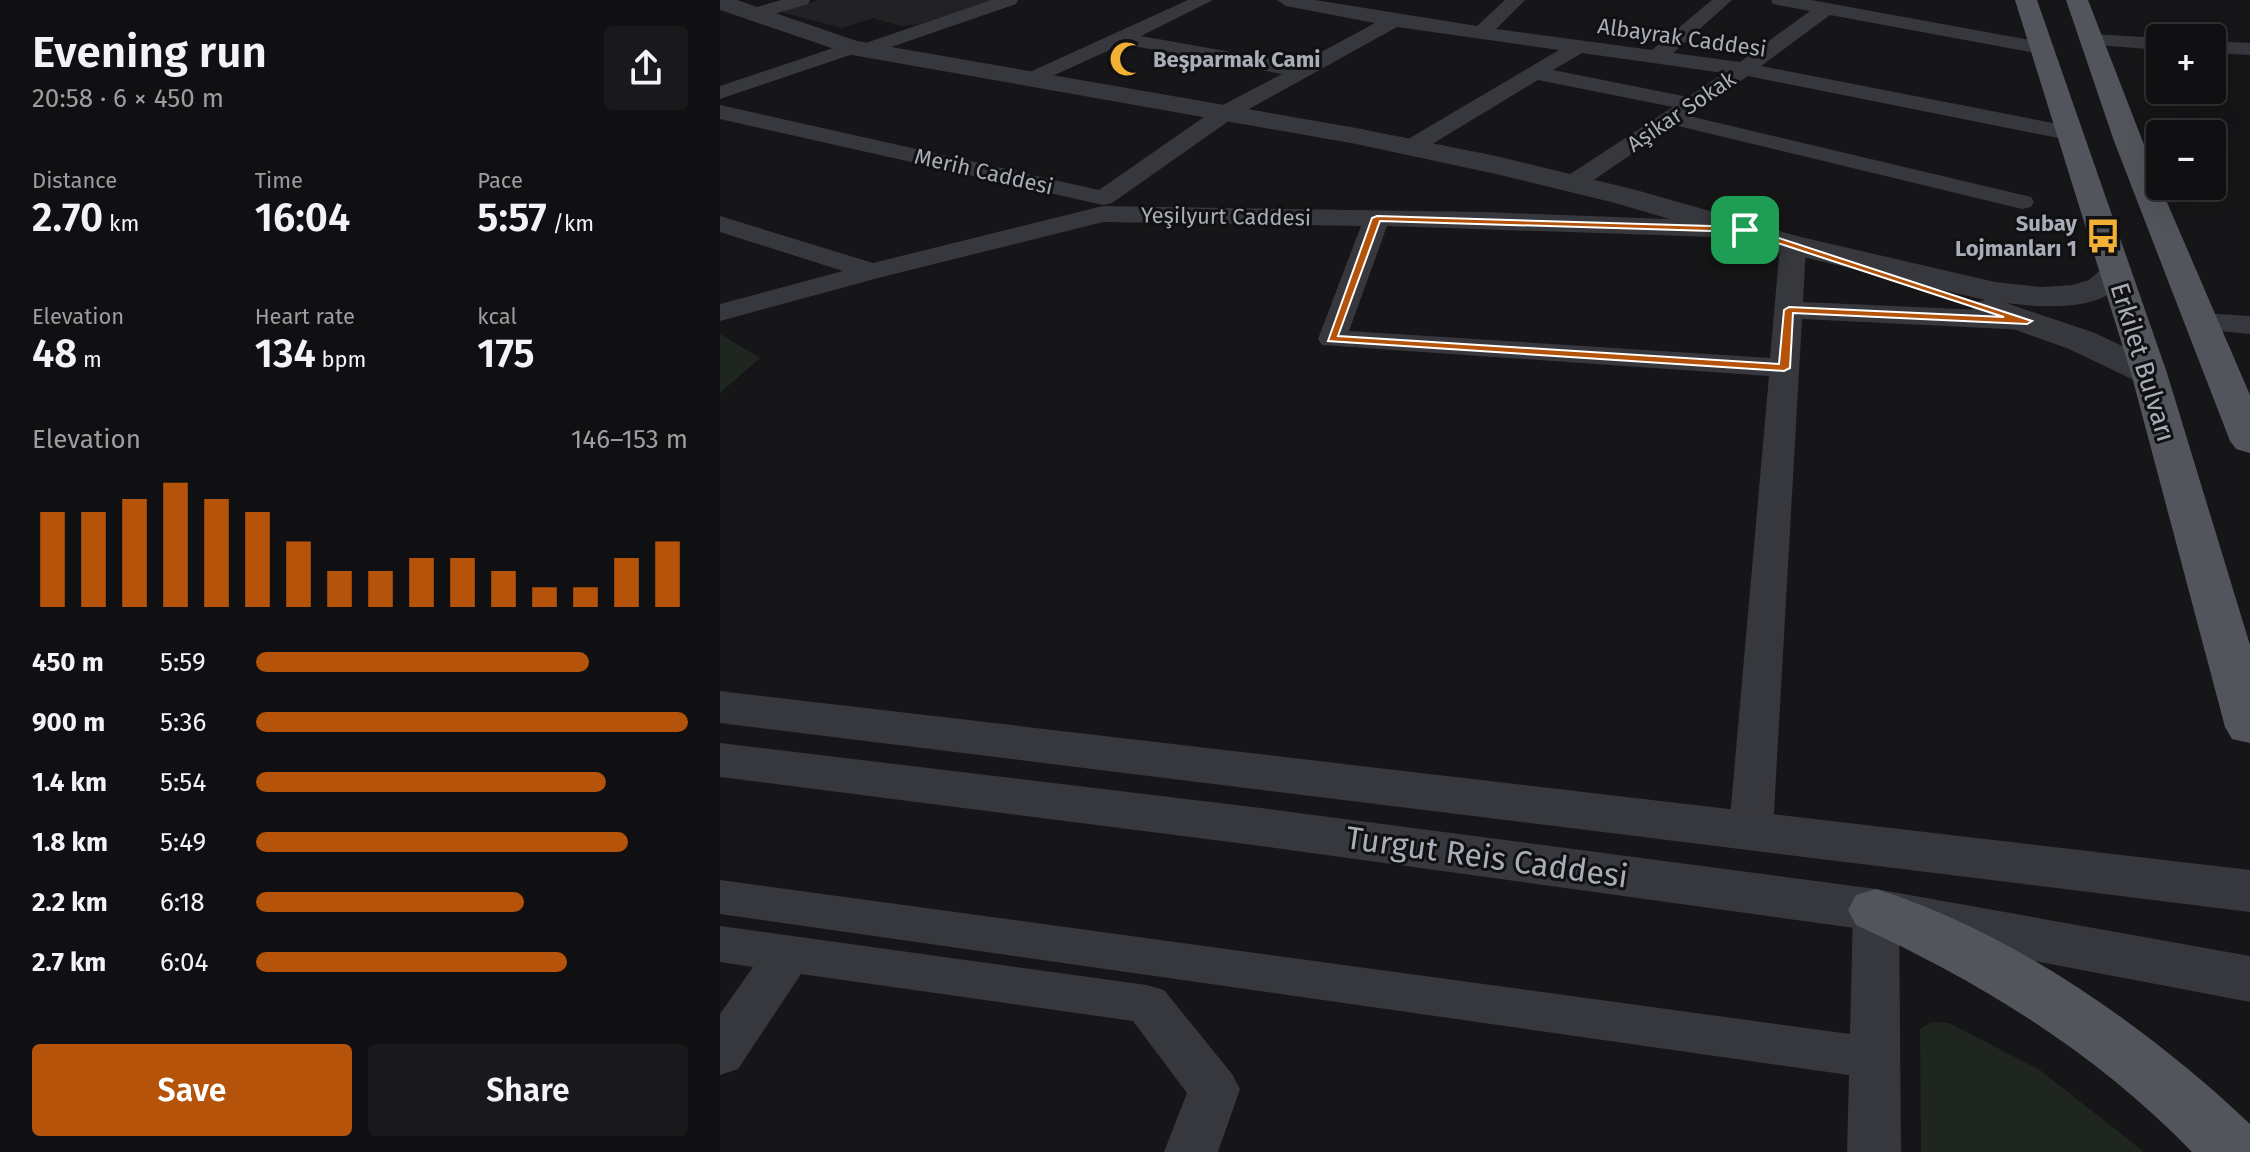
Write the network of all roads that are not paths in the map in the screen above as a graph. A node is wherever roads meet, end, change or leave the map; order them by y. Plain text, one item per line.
1 (801, 0) edge
2 (1009, 0) edge
3 (1204, 0) edge
4 (1286, 0) edge
5 (1516, 0) edge
6 (1723, 0) edge
7 (1780, 0) edge
8 (2026, 0) edge
9 (2077, 0) edge
10 (720, 2) edge
11 (1826, 9) junction
12 (754, 14) junction
13 (1394, 21) junction
14 (1481, 33) junction
15 (1121, 38) junction
16 (2092, 40) junction
17 (2146, 43) edge
18 (1579, 46) junction
19 (2041, 48) junction
20 (2226, 48) edge
21 (858, 49) junction
22 (2250, 49) edge
23 (1656, 57) junction
24 (1744, 69) junction
25 (1301, 71) junction
26 (1536, 73) junction
27 (1030, 79) junction
28 (720, 93) edge
29 (1692, 104) junction
30 (720, 112) edge
31 (1225, 113) junction
32 (1671, 118) junction
33 (2068, 133) junction
34 (1411, 147) junction
35 (1573, 183) junction
36 (2022, 202) dead end
37 (1103, 206) junction
38 (1377, 218) junction
39 (720, 224) edge
40 (1745, 230) junction
41 (1793, 245) junction
42 (872, 271) junction
43 (2116, 274) junction
44 (1789, 310) junction
45 (720, 313) edge
46 (2027, 321) junction
47 (2201, 322) junction
48 (2250, 325) edge
49 (1784, 368) junction
50 (2149, 373) junction
51 (2250, 441) edge
52 (720, 707) edge
53 (2250, 727) edge
54 (720, 760) edge
55 (1751, 829) junction
56 (2250, 891) edge
57 (720, 897) edge
58 (1876, 910) junction
59 (720, 944) edge
60 (789, 953) junction
61 (2250, 979) edge
62 (720, 1054) edge
63 (1875, 1058) junction
64 (1191, 1152) edge
65 (1874, 1152) edge
66 (2235, 1152) edge

1 - 12 street
2 - 21 street
3 - 15 street
4 - 13 street, Albayrak Caddesi
5 - 14 street
6 - 23 street
7 - 11 street
8 - 19 main road, Erkilet Bulvarı
9 - 16 main road
10 - 12 street
11 - 19 street
11 - 24 street, Aşikar Sokak
12 - 21 street
13 - 14 street, Albayrak Caddesi
13 - 25 street
14 - 18 street, Albayrak Caddesi
15 - 25 street
15 - 27 street
16 - 17 street
16 - 47 main road
18 - 23 street, Albayrak Caddesi
18 - 26 street
19 - 33 main road, Erkilet Bulvarı
20 - 22 street
21 - 27 street
21 - 28 street
23 - 24 street, Albayrak Caddesi
24 - 29 street, Aşikar Sokak
24 - 33 street, Albayrak Caddesi
25 - 31 street
26 - 29 street
26 - 34 street
27 - 31 street
29 - 32 street, Aşikar Sokak
30 - 37 street, Merih Caddesi
31 - 34 street
31 - 37 street
32 - 35 street, Aşikar Sokak
32 - 36 street
33 - 43 main road, Erkilet Bulvarı
34 - 35 street
35 - 40 street
37 - 38 street, Yeşilyurt Caddesi
37 - 42 street, Yeşilyurt Caddesi
38 - 40 street, Yeşilyurt Caddesi
38 - 49 street
39 - 42 street
40 - 41 street
41 - 43 street
41 - 44 street
41 - 46 street
42 - 45 street, Yeşilyurt Caddesi
43 - 50 main road, Erkilet Bulvarı
44 - 46 street
44 - 49 street
46 - 50 street
47 - 48 street
47 - 51 main road
49 - 55 street
50 - 53 main road, Erkilet Bulvarı
52 - 55 street, Turgut Reis Caddesi
54 - 58 street, Turgut Reis Caddesi
55 - 56 street, Turgut Reis Caddesi
57 - 63 street
58 - 61 street, Turgut Reis Caddesi
58 - 63 street
58 - 66 main road
59 - 60 street
60 - 62 street
60 - 64 street
63 - 65 street

